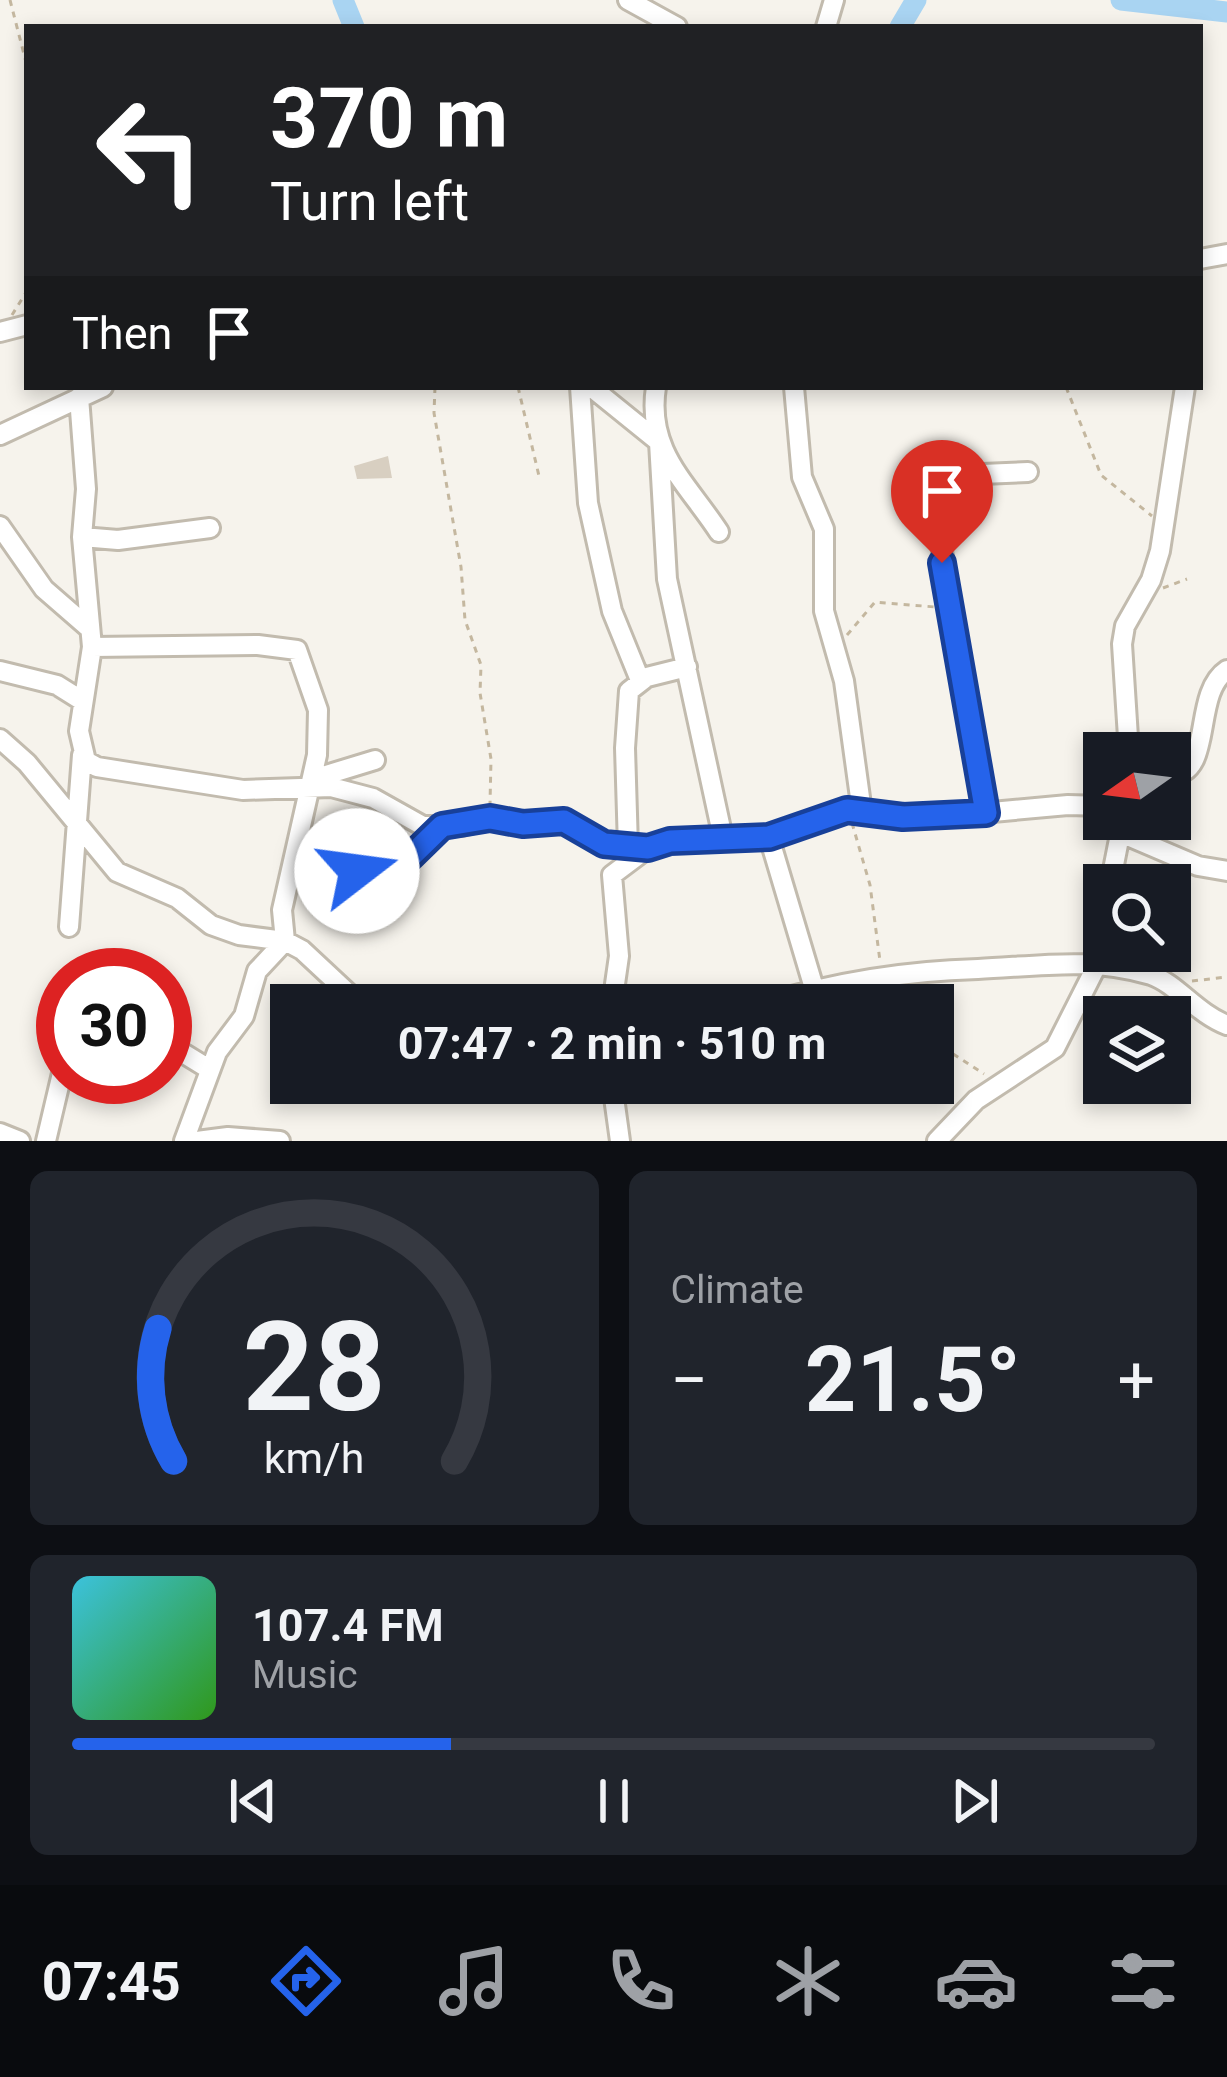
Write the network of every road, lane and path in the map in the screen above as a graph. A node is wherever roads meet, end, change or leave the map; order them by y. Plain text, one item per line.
1 (10, 0) edge
2 (628, 0) edge
3 (671, 24) edge
4 (24, 54) edge
5 (96, 390) edge
6 (435, 390) edge
7 (519, 390) edge
8 (580, 390) edge
9 (595, 390) edge
10 (656, 390) edge
11 (794, 390) edge
12 (1067, 390) edge
13 (1185, 390) edge
14 (79, 397) junction
15 (0, 435) edge
16 (659, 442) junction
17 (1028, 472) dead end
18 (539, 476) dead end
19 (1164, 523) junction
20 (0, 526) edge
21 (210, 528) dead end
22 (719, 532) dead end
23 (82, 537) junction
24 (951, 612) junction
25 (91, 638) junction
26 (837, 652) junction
27 (687, 667) junction
28 (1227, 670) edge
29 (0, 671) edge
30 (640, 680) junction
31 (81, 700) junction
32 (1128, 732) edge
33 (0, 739) edge
34 (82, 755) junction
35 (374, 760) dead end
36 (1191, 768) edge
37 (312, 784) junction
38 (1083, 807) edge
39 (855, 811) junction
40 (986, 813) junction
41 (490, 818) junction
42 (79, 824) junction
43 (442, 826) junction
44 (588, 832) junction
45 (769, 837) junction
46 (723, 838) junction
47 (1149, 840) edge
48 (638, 848) junction
49 (298, 854) junction
50 (1227, 871) edge
51 (612, 875) junction
52 (68, 926) dead end
53 (285, 941) junction
54 (1083, 962) edge
55 (1093, 972) edge
56 (1137, 972) edge
57 (882, 975) junction
58 (1227, 977) edge
59 (1188, 981) dead end
60 (338, 984) edge
61 (615, 984) edge
62 (813, 984) edge
63 (835, 984) edge
64 (1227, 1025) edge
65 (954, 1057) edge
66 (192, 1059) edge
67 (209, 1069) junction
68 (1003, 1081) junction
69 (55, 1104) edge
70 (615, 1104) edge
71 (0, 1133) edge
72 (20, 1141) edge
73 (46, 1141) edge
74 (184, 1141) edge
75 (197, 1141) edge
76 (280, 1141) edge
77 (620, 1141) edge
78 (937, 1141) edge

1 - 4 path
2 - 3 street
5 - 14 street
6 - 41 path
7 - 18 path
8 - 30 street
9 - 16 street
10 - 16 street
11 - 26 street
12 - 19 path
13 - 19 street
14 - 15 street
14 - 23 street
16 - 22 street
16 - 27 street
17 - 24 street
19 - 32 street
20 - 25 street
21 - 23 street
23 - 25 street
24 - 26 path
24 - 40 street
25 - 31 street
25 - 37 street
26 - 39 street
27 - 30 street
27 - 46 street
28 - 36 street
29 - 31 street
30 - 48 street
31 - 34 street
33 - 42 street
34 - 37 street
34 - 42 street
35 - 37 street
37 - 43 street
37 - 49 street
38 - 40 street
39 - 40 street
39 - 45 street
39 - 57 path
41 - 43 street
41 - 44 street
42 - 52 street
42 - 53 street
43 - 49 street
44 - 48 street
44 - 51 street
45 - 46 street
45 - 62 street
46 - 48 street
47 - 50 street
48 - 51 street
49 - 53 street
51 - 61 street
53 - 60 street
53 - 67 street
54 - 57 street
55 - 68 street
56 - 64 street
57 - 63 street
58 - 59 path
65 - 68 path
66 - 67 street
67 - 74 street
68 - 78 street
69 - 73 street
70 - 77 street
71 - 72 street
75 - 76 street

